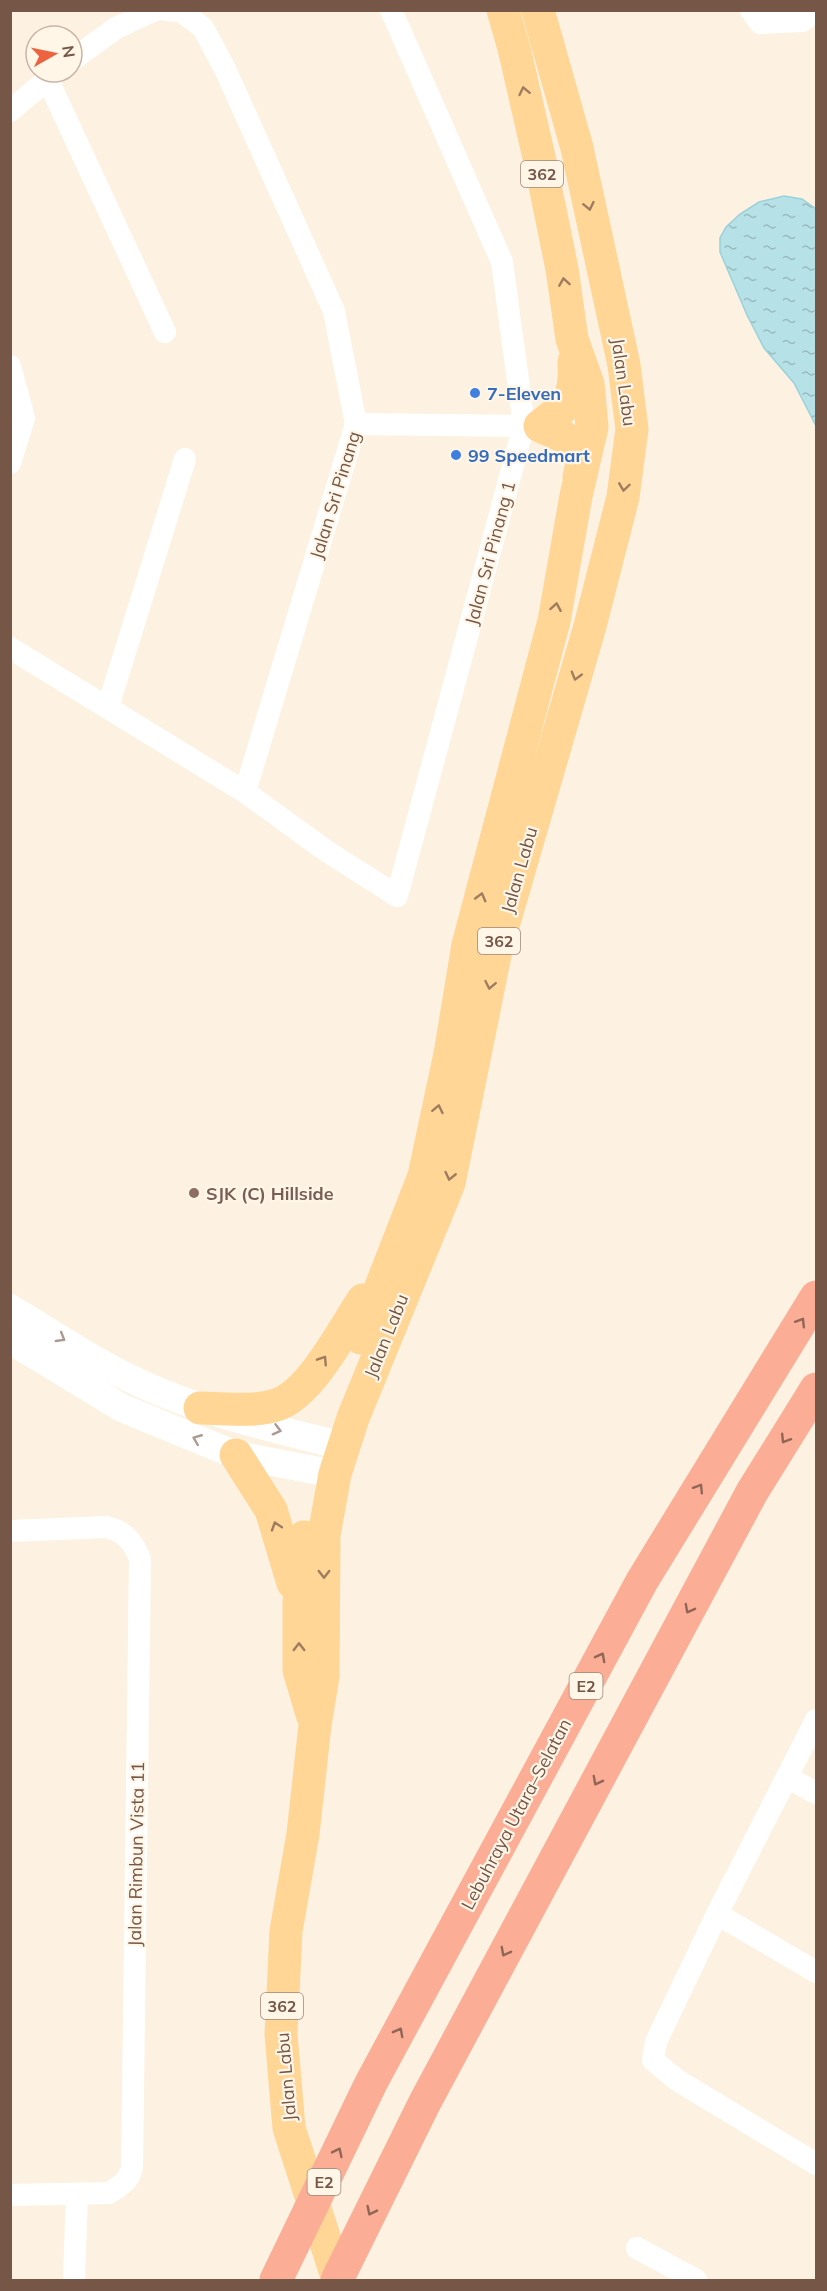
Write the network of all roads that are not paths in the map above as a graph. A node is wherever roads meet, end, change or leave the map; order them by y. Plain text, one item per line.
1 (154, 10) edge
2 (166, 10) edge
3 (391, 10) edge
4 (503, 10) edge
5 (538, 10) edge
6 (816, 12) edge
7 (756, 17) edge
8 (84, 51) edge
9 (42, 84) edge
10 (56, 84) edge
11 (10, 111) edge
12 (165, 332) dead end
13 (572, 339) junction
14 (10, 366) edge
15 (624, 366) junction
16 (356, 424) junction
17 (532, 425) junction
18 (592, 427) junction
19 (184, 459) dead end
20 (10, 463) edge
21 (576, 496) junction
22 (10, 648) edge
23 (108, 707) junction
24 (245, 792) junction
25 (395, 1251) junction
26 (816, 1297) edge
27 (10, 1308) edge
28 (10, 1340) edge
29 (816, 1389) edge
30 (200, 1408) junction
31 (236, 1455) junction
32 (329, 1458) junction
33 (10, 1531) edge
34 (299, 1602) junction
35 (816, 1720) edge
36 (315, 1725) junction
37 (787, 1777) junction
38 (816, 1793) edge
39 (717, 1914) junction
40 (816, 1972) edge
41 (816, 2164) edge
42 (77, 2194) junction
43 (10, 2195) edge
44 (637, 2248) dead end
45 (74, 2280) edge
46 (276, 2280) edge
47 (338, 2280) edge
48 (696, 2280) edge

1 - 8 street
2 - 16 street, Jalan Sri Pinang
3 - 17 street, Jalan Sri Pinang 1
13 -> 4 main road, Jalan Labu / 362
5 -> 15 main road, Jalan Labu / 362
6 - 7 street
9 - 11 street
10 - 12 street
13 - 17 main road
13 - 18 main road, Jalan Labu / 362
14 - 20 street
15 - 18 main road
15 -> 32 main road, Jalan Labu / 362
16 - 17 street
16 - 24 street, Jalan Sri Pinang
17 - 18 street
17 - 21 main road
17 - 24 street, Jalan Sri Pinang 1
18 - 21 main road, Jalan Labu / 362
19 - 23 street
25 -> 21 main road, Jalan Labu / 362
22 - 23 street
23 - 24 street
30 -> 25 main road
25 - 32 main road, Jalan Labu / 362
46 -> 26 highway, Lebuhraya Utara–Selatan / E2
27 -> 30 street
31 -> 28 street
29 -> 47 highway
30 -> 32 street
31 - 32 street
34 -> 31 main road
32 - 34 main road, Jalan Labu / 362
32 -> 36 main road, Jalan Labu / 362
33 - 42 street, Jalan Rimbun Vista 11
36 -> 34 main road, Jalan Labu / 362
35 - 37 street
36 - 47 main road, Jalan Labu / 362
37 - 38 street
37 - 39 street
39 - 40 street
39 - 41 street
42 - 43 street
42 - 45 street
44 - 48 street

